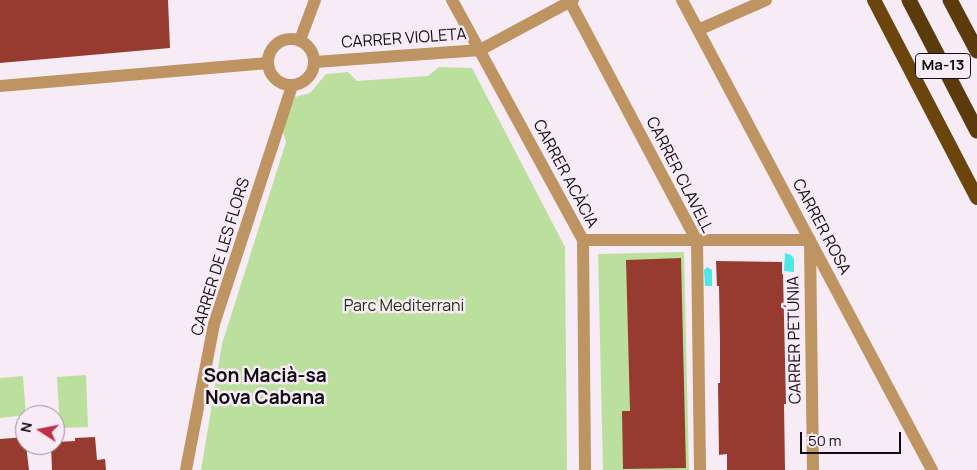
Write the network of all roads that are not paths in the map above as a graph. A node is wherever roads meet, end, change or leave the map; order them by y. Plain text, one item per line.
1 (315, 0) edge
2 (452, 0) edge
3 (682, 0) edge
4 (766, 0) edge
5 (874, 0) edge
6 (908, 0) edge
7 (950, 0) edge
8 (571, 1) edge
9 (698, 30) junction
10 (300, 40) junction
11 (480, 50) junction
12 (977, 51) edge
13 (314, 62) junction
14 (268, 63) junction
15 (0, 86) edge
16 (292, 86) junction
17 (977, 131) edge
18 (977, 198) edge
19 (583, 240) junction
20 (810, 240) junction
21 (697, 241) junction
22 (186, 470) edge
23 (585, 470) edge
24 (700, 470) edge
25 (813, 470) edge
26 (932, 470) edge

1 - 10 street
2 - 11 street, CARRER ACÀCIA
3 - 9 street, CARRER ROSA
4 - 9 street
5 - 18 highway
6 - 17 highway, Ma-13
7 - 12 highway, Ma-13
8 - 11 street, CARRER VIOLETA
8 - 21 street, CARRER CLAVELL
9 - 20 street, CARRER ROSA
10 - 13 street
10 - 14 street
11 - 13 street, CARRER VIOLETA
11 - 19 street, CARRER ACÀCIA
13 - 16 street
14 - 15 street
14 - 16 street
16 - 22 street, CARRER DE LES FLORS
19 - 21 street
19 - 23 street, CARRER ACÀCIA
20 - 21 street
20 - 25 street, CARRER PETÚNIA
20 - 26 street, CARRER ROSA
21 - 24 street, CARRER CLAVELL

